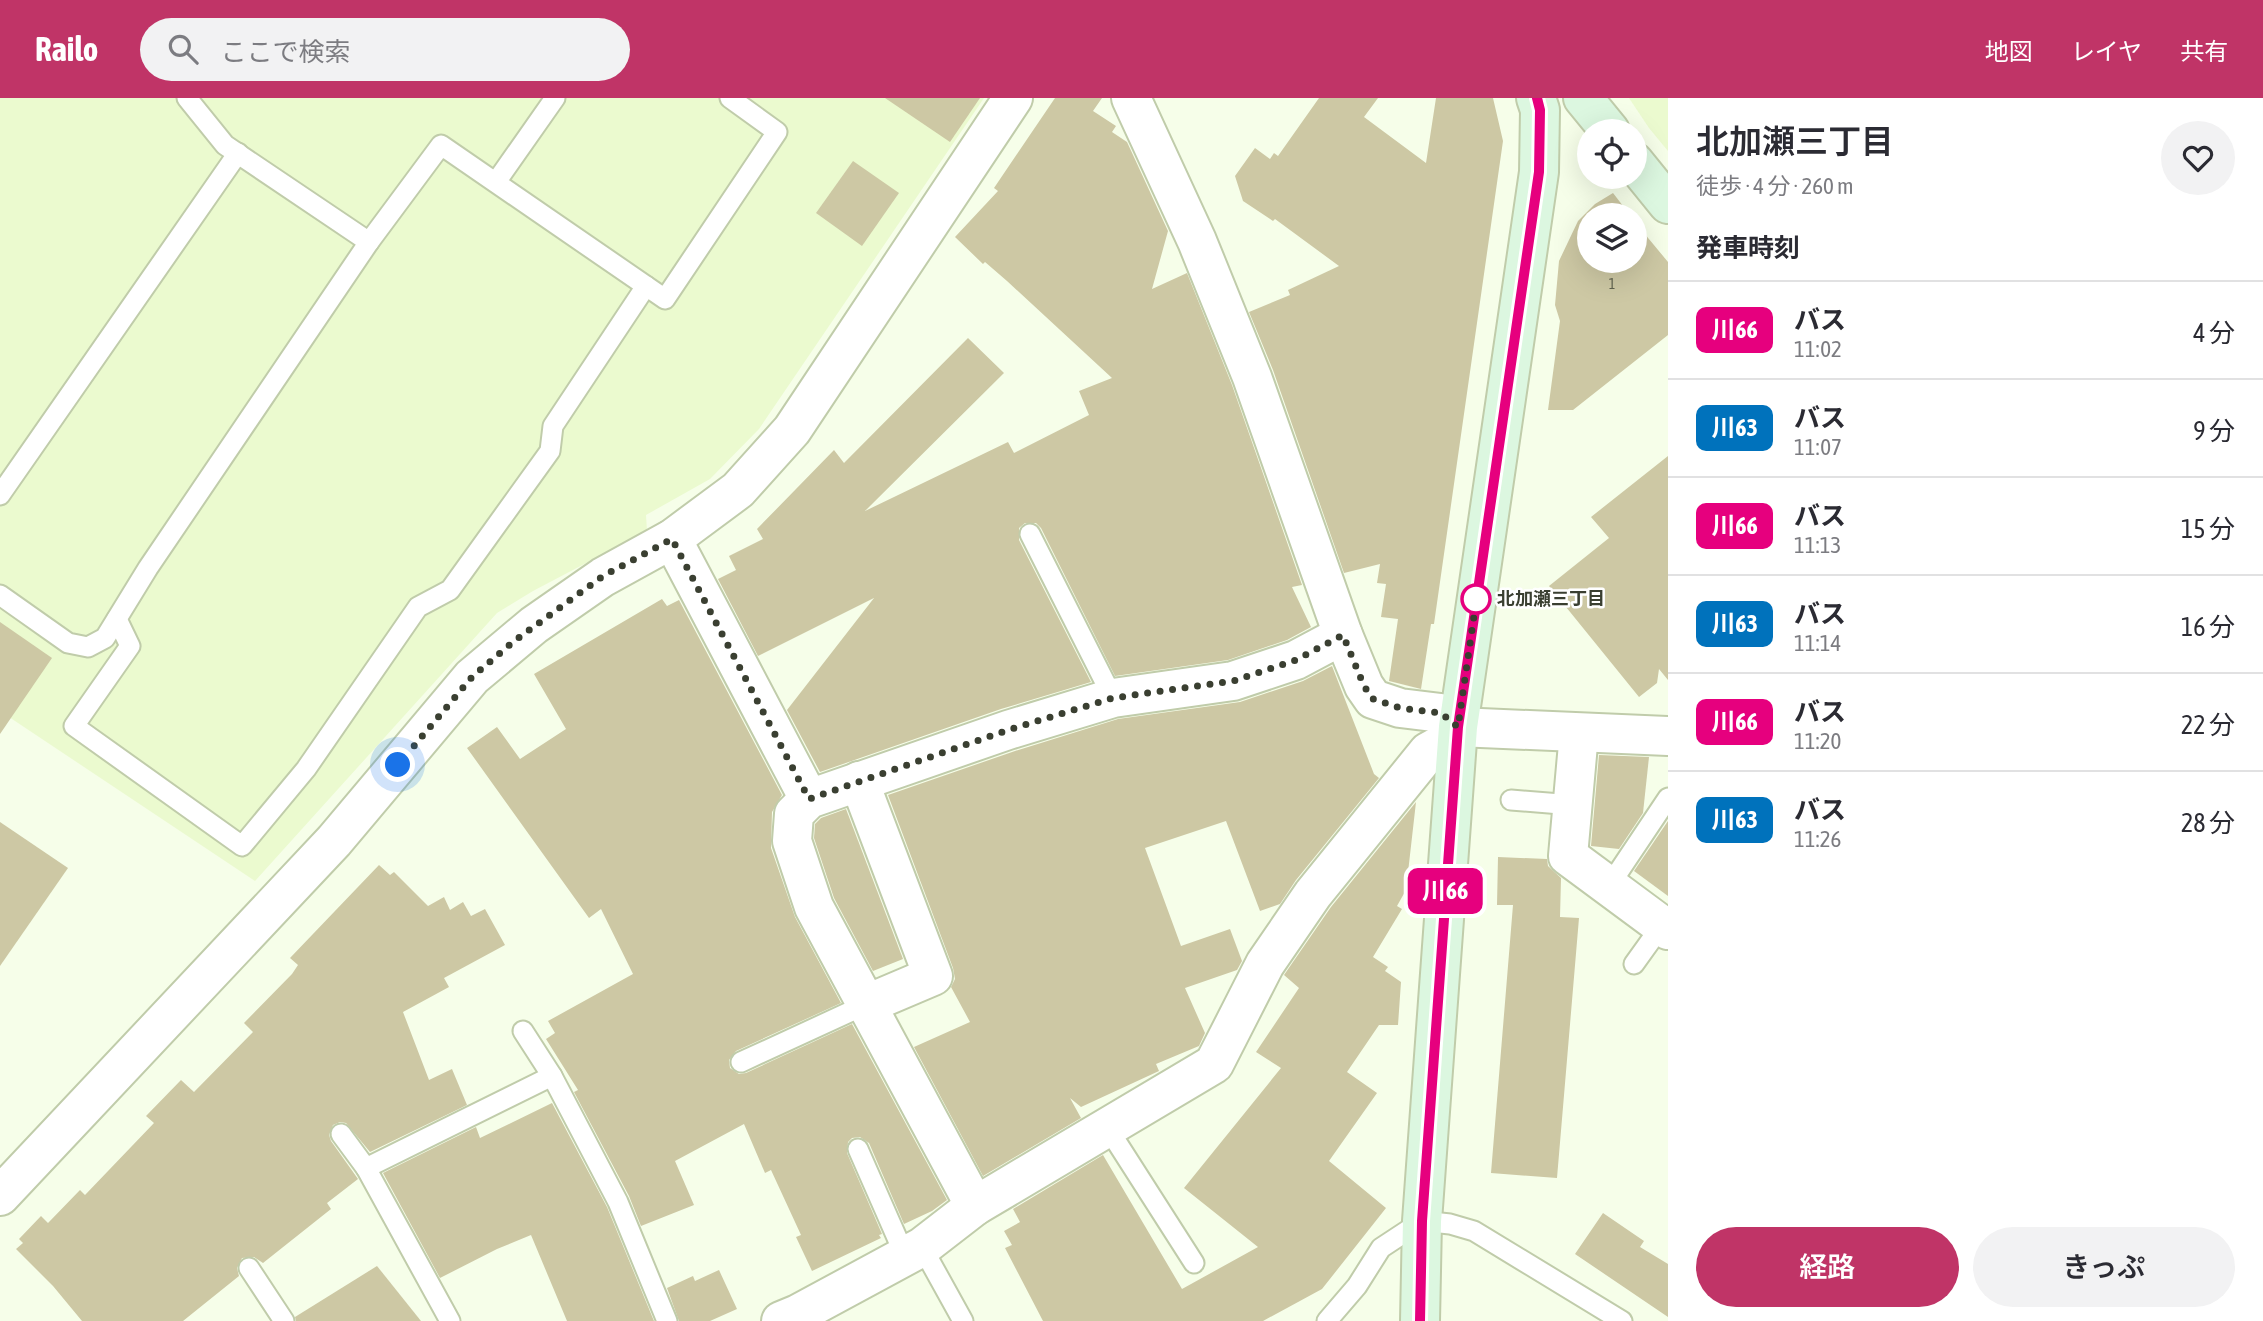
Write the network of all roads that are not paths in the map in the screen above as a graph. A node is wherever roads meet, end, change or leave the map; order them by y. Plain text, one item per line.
1 (187, 98) edge
2 (555, 98) edge
3 (730, 98) edge
4 (1013, 98) edge
5 (1131, 98) edge
6 (1536, 98) edge
7 (1583, 98) edge
8 (1600, 119) edge
9 (238, 153) junction
10 (1647, 178) edge
11 (496, 182) junction
12 (1668, 204) edge
13 (369, 242) junction
14 (646, 286) junction
15 (0, 495) edge
16 (1030, 534) dead end
17 (672, 539) junction
18 (0, 595) edge
19 (117, 619) junction
20 (1343, 635) junction
21 (1113, 698) junction
22 (1457, 732) junction
23 (1580, 733) junction
24 (1668, 736) edge
25 (859, 781) junction
26 (1668, 798) edge
27 (809, 799) junction
28 (1511, 800) dead end
29 (1573, 805) junction
30 (1609, 886) junction
31 (1665, 927) edge
32 (1634, 964) dead end
33 (867, 1004) junction
34 (523, 1031) dead end
35 (741, 1062) dead end
36 (552, 1076) junction
37 (1107, 1127) junction
38 (341, 1134) dead end
39 (858, 1149) dead end
40 (366, 1168) junction
41 (0, 1196) edge
42 (975, 1206) junction
43 (1422, 1221) junction
44 (914, 1252) junction
45 (1194, 1263) dead end
46 (249, 1268) dead end
47 (284, 1321) edge
48 (450, 1321) edge
49 (667, 1321) edge
50 (781, 1321) edge
51 (963, 1321) edge
52 (1327, 1321) edge
53 (1420, 1321) edge
54 (1622, 1321) edge

1 - 9 lane
2 - 11 lane
3 - 14 lane
4 - 17 street
5 - 20 street
6 - 22 main road
7 - 8 main road
9 - 13 lane
9 - 15 lane
10 - 12 main road
11 - 13 lane
11 - 14 lane
13 - 19 lane
14 - 19 lane
16 - 21 lane
17 - 27 street
17 - 41 street
18 - 19 lane
20 - 21 street
20 - 22 street
21 - 25 street
22 - 23 street
22 - 37 street
22 - 43 main road
23 - 24 street
23 - 29 street
25 - 27 street
25 - 33 street
26 - 30 lane
27 - 33 street
28 - 29 lane
29 - 30 street
30 - 31 street
31 - 32 lane
33 - 35 lane
33 - 42 street
34 - 36 lane
36 - 40 lane
36 - 49 lane
37 - 42 street
37 - 45 lane
38 - 40 lane
39 - 44 lane
40 - 48 lane
42 - 44 street
43 - 52 lane
43 - 53 main road
43 - 54 lane
44 - 50 street
44 - 51 lane
46 - 47 lane

